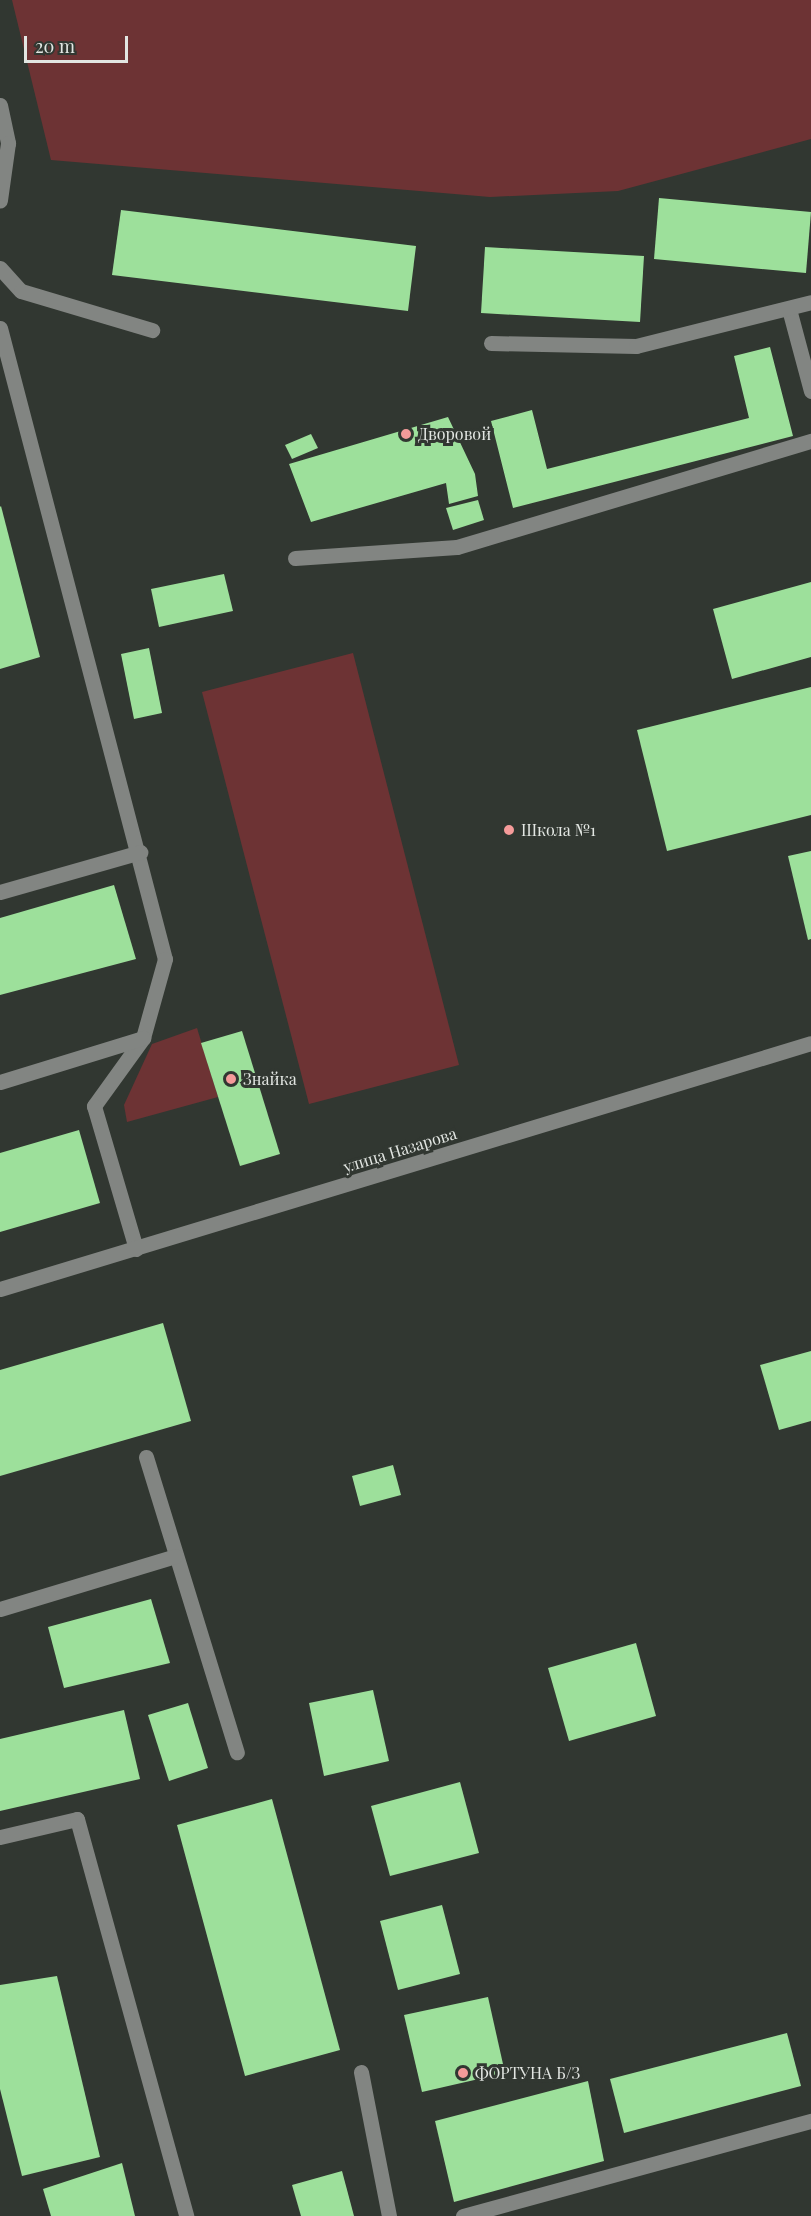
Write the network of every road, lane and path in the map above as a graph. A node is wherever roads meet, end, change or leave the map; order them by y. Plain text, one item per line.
1 (0, 105) edge
2 (4, 145) edge
3 (0, 200) edge
4 (0, 268) edge
5 (811, 302) edge
6 (789, 309) junction
7 (0, 328) edge
8 (152, 330) dead end
9 (490, 343) dead end
10 (811, 391) edge
11 (811, 441) edge
12 (295, 558) dead end
13 (140, 852) junction
14 (0, 892) edge
15 (143, 1038) junction
16 (811, 1043) edge
17 (0, 1082) edge
18 (136, 1250) junction
19 (0, 1289) edge
20 (146, 1457) dead end
21 (175, 1556) junction
22 (0, 1609) edge
23 (237, 1752) dead end
24 (0, 1837) edge
25 (361, 2072) dead end
26 (811, 2121) edge
27 (186, 2216) edge
28 (389, 2216) edge
29 (463, 2216) edge

1 - 2 street
2 - 3 street
4 - 8 street
5 - 6 street
6 - 9 street
6 - 10 street
7 - 13 street
11 - 12 street
13 - 14 street
13 - 15 street
15 - 17 street
15 - 18 street
16 - 18 street, улица Назарова
18 - 19 street, улица Назарова
20 - 21 street
21 - 22 street
21 - 23 street
24 - 27 street
25 - 28 street
26 - 29 street

